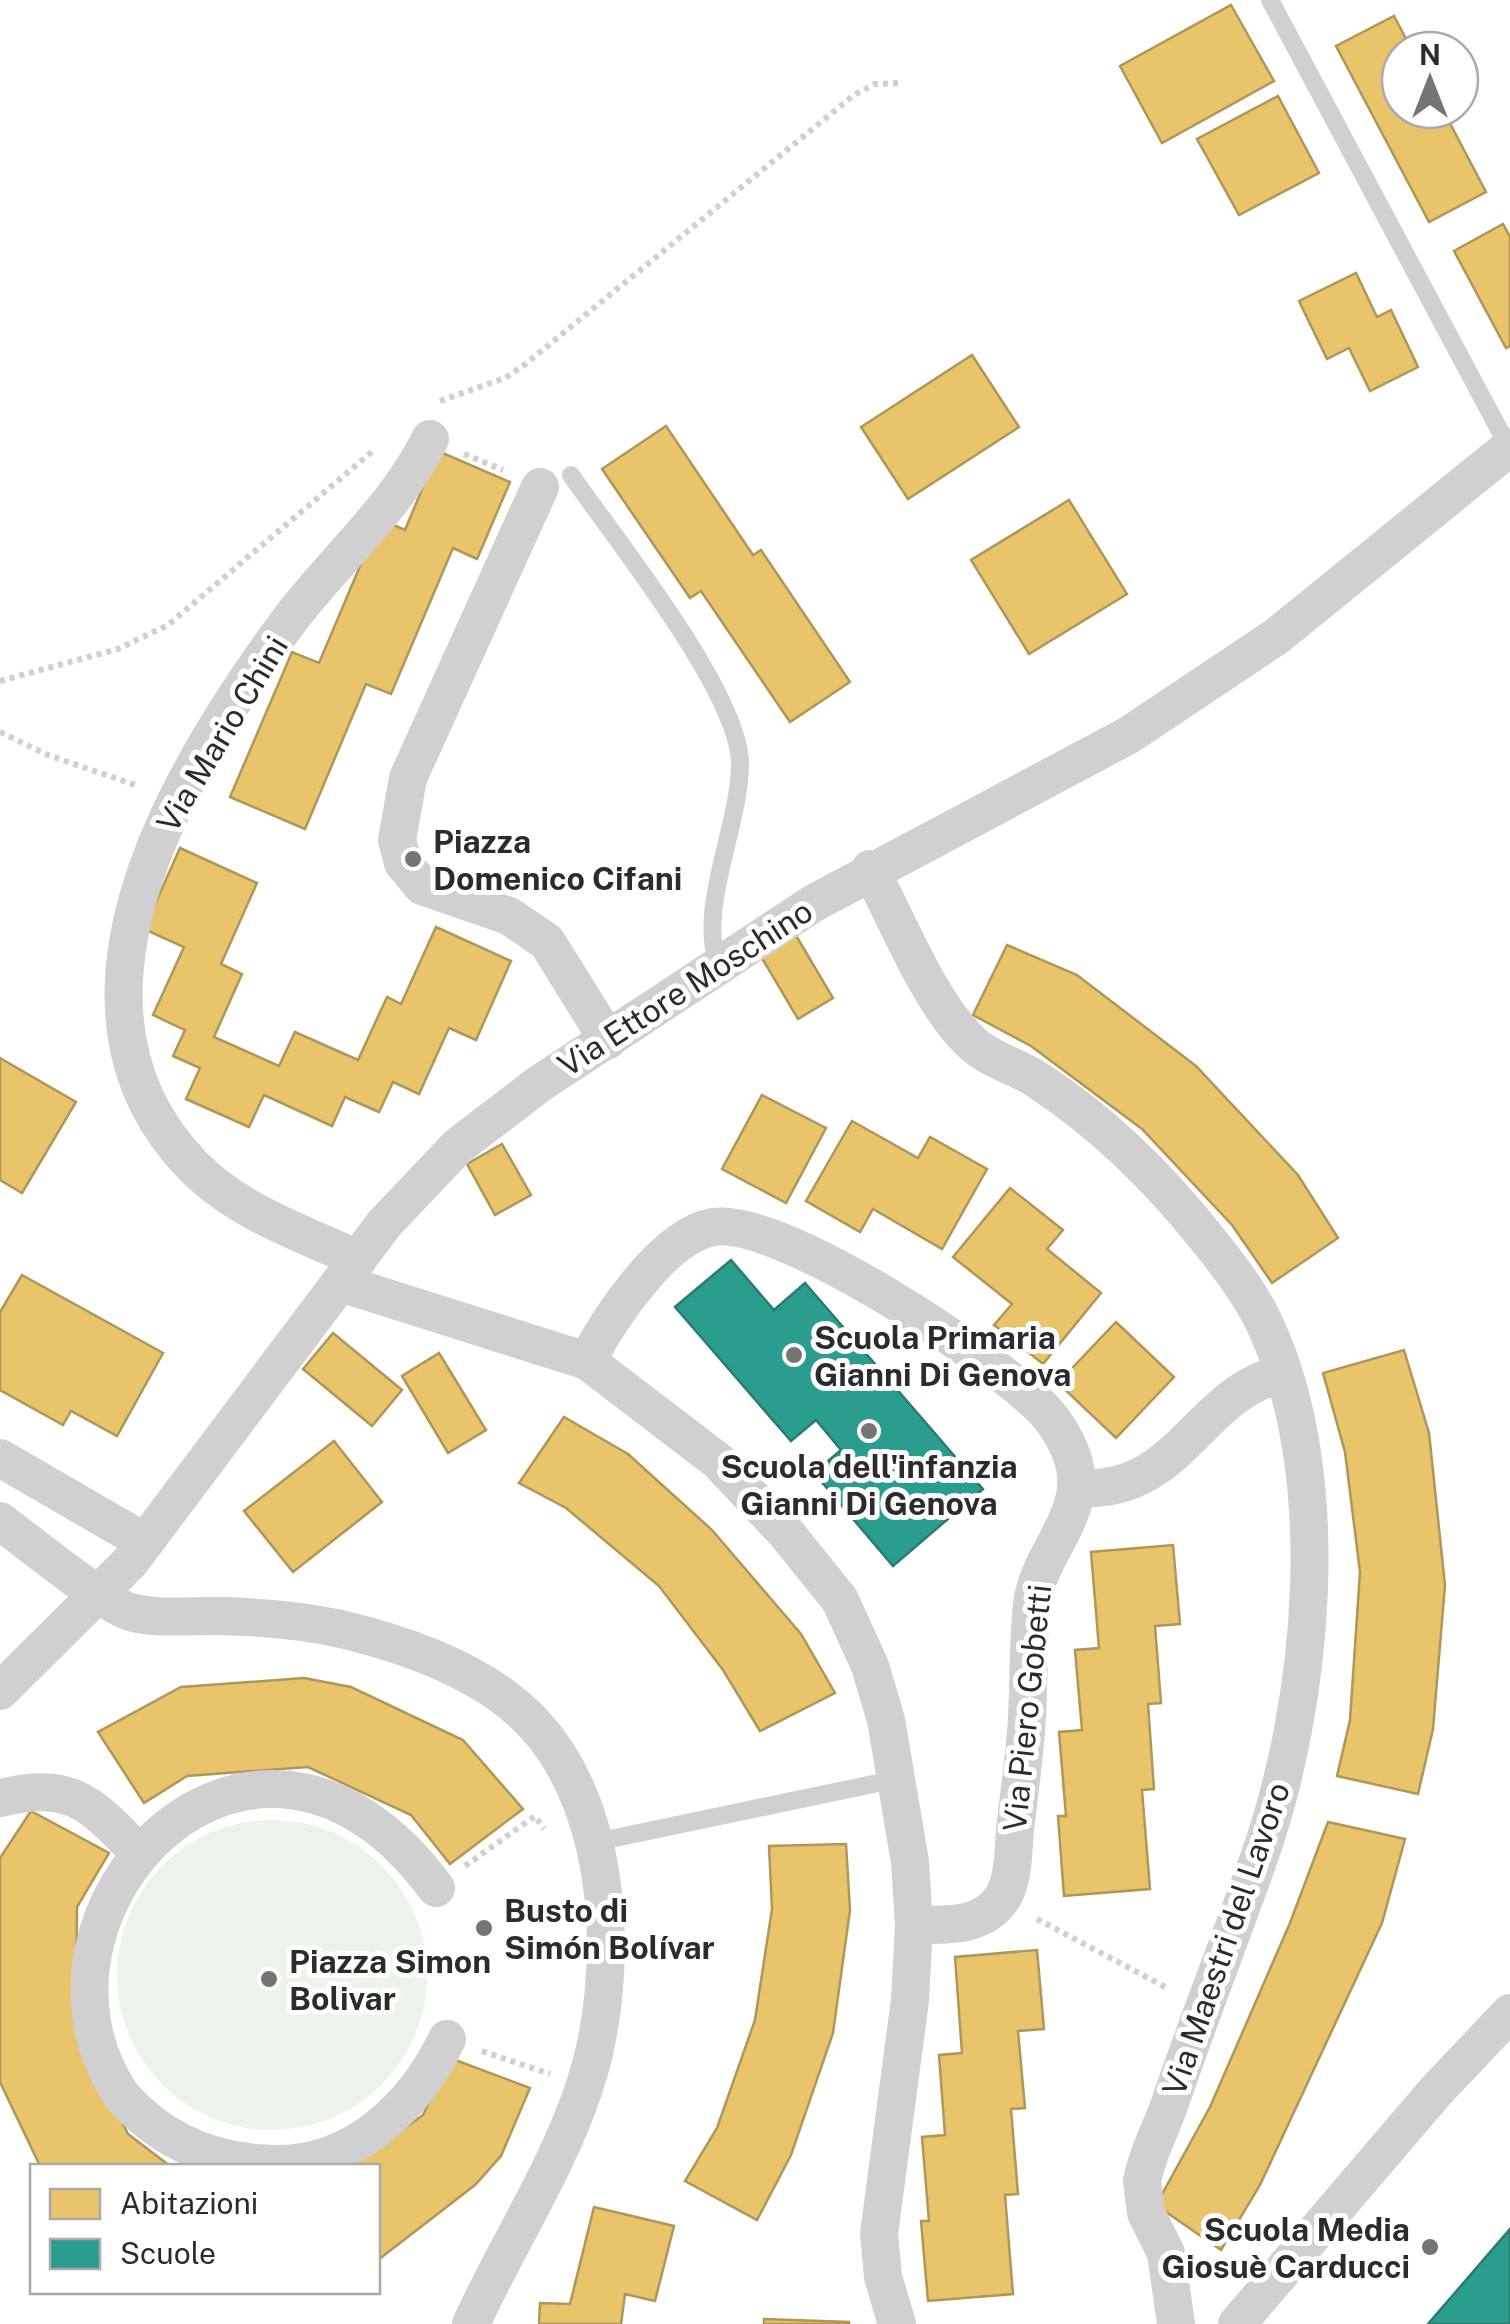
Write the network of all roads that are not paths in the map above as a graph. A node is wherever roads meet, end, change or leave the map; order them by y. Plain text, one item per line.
1 (1270, 0) edge
2 (430, 423) road end
3 (1509, 448) edge
4 (556, 481) joint
5 (870, 869) junction
6 (720, 968) junction
7 (608, 1040) junction
8 (349, 1271) junction
9 (587, 1361) junction
10 (1284, 1374) junction
11 (0, 1458) edge
12 (1077, 1488) junction
13 (0, 1521) edge
14 (145, 1542) junction
15 (102, 1594) junction
16 (0, 1691) edge
17 (898, 1778) junction
18 (0, 1798) edge
19 (591, 1843) junction
20 (132, 1846) junction
21 (436, 1888) road end
22 (914, 1926) junction
23 (1510, 2013) edge
24 (447, 2039) road end
25 (273, 2164) edge
26 (288, 2164) edge
27 (471, 2324) edge
28 (897, 2324) edge
29 (1176, 2324) edge
30 (1237, 2324) edge

1 - 3 lane
2 - 8 street, Via Mario Chini
3 - 5 street, Via Ettore Moschino
4 - 6 lane
4 - 7 street
5 - 6 street, Via Ettore Moschino
5 - 10 street, Via Maestri del Lavoro
6 - 7 street, Via Ettore Moschino
7 - 8 street, Via Ettore Moschino
8 - 9 street, Via Mario Chini
8 - 14 street, Via Ettore Moschino
9 - 12 street
9 - 17 street, Via Mario Chini
10 - 12 street
10 - 29 street, Via Maestri del Lavoro
11 - 14 street
12 - 22 street, Via Piero Gobetti
13 - 15 street
14 - 15 street, Via Ettore Moschino
15 - 16 street, Via Ettore Moschino
15 - 19 street
17 - 19 lane
17 - 22 street, Via Mario Chini
18 - 20 street
19 - 27 street
20 - 21 street
20 - 25 street
22 - 28 street, Via Mario Chini
23 - 30 street
24 - 26 street

